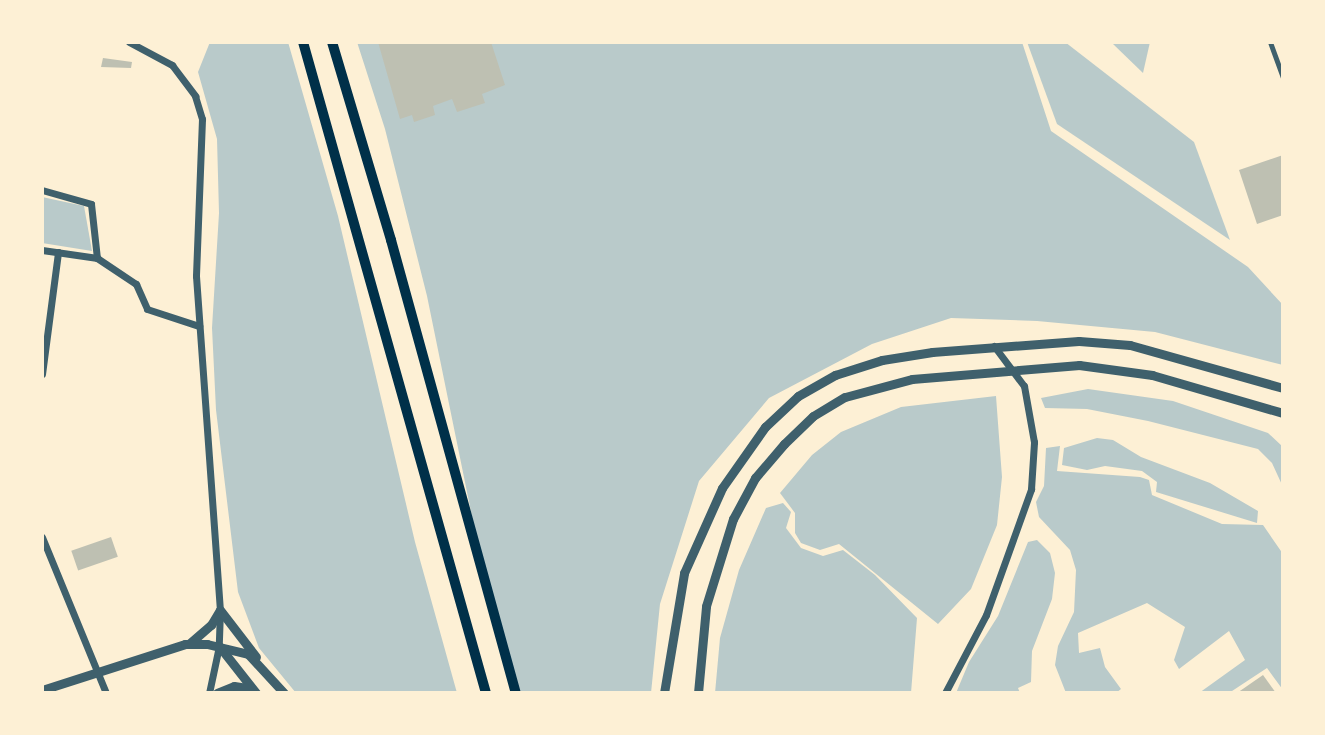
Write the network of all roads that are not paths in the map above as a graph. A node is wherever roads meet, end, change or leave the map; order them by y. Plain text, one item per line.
1 (129, 42) edge
2 (303, 42) edge
3 (331, 42) edge
4 (1270, 42) edge
5 (1283, 78) edge
6 (42, 190) edge
7 (42, 250) edge
8 (58, 252) junction
9 (97, 258) junction
10 (199, 326) junction
11 (994, 346) junction
12 (1013, 370) junction
13 (42, 374) edge
14 (1281, 387) edge
15 (1283, 413) edge
16 (42, 537) edge
17 (220, 610) junction
18 (185, 644) junction
19 (219, 646) junction
20 (260, 663) junction
21 (97, 670) junction
22 (42, 690) edge
23 (254, 691) edge
24 (106, 693) edge
25 (209, 693) edge
26 (217, 693) edge
27 (284, 693) edge
28 (486, 693) edge
29 (516, 693) edge
30 (664, 693) edge
31 (698, 693) edge
32 (945, 693) edge

1 - 10 street
2 - 28 main road
3 - 29 main road
4 - 5 street
6 - 9 street
7 - 8 street
8 - 9 street
8 - 13 street
9 - 10 street
10 - 17 street
11 - 12 street
11 - 14 street
11 - 30 street
12 - 15 street
12 - 31 street
12 - 32 street
16 - 21 street
17 - 18 street
17 - 19 street
17 - 20 street
18 - 19 street
18 - 21 street
19 - 20 street
19 - 23 street
19 - 25 street
20 - 27 street
21 - 22 street
21 - 24 street
23 - 26 street

